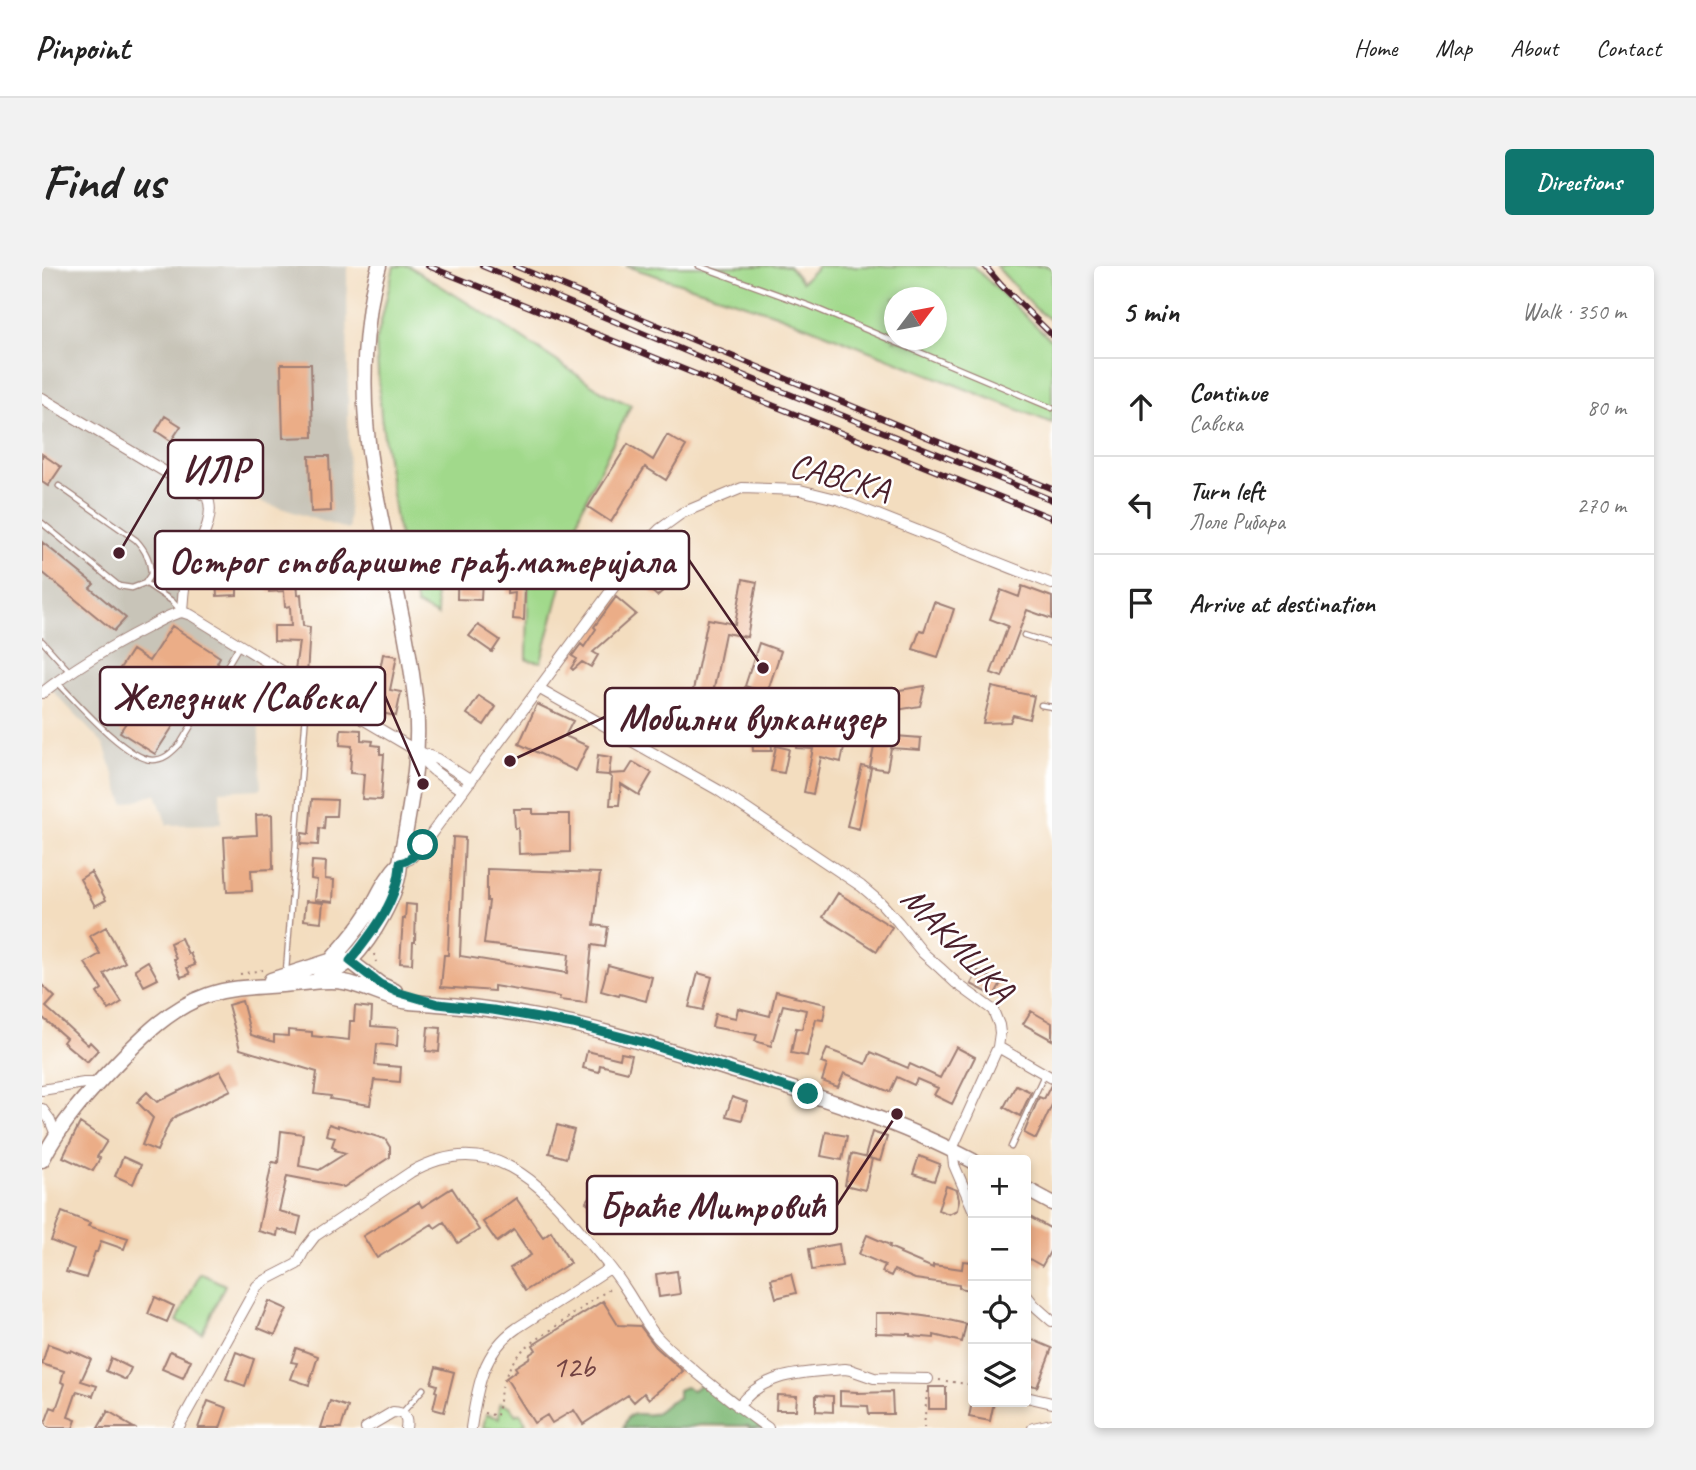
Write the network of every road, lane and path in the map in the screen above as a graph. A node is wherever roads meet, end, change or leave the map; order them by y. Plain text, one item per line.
1 (699, 266) edge
2 (378, 267) edge
3 (42, 398) edge
4 (1052, 408) edge
5 (59, 486) dead end
6 (42, 523) edge
7 (145, 583) junction
8 (1052, 584) edge
9 (183, 612) junction
10 (1024, 635) dead end
11 (42, 641) edge
12 (1052, 644) edge
13 (240, 646) junction
14 (71, 673) junction
15 (57, 682) junction
16 (308, 687) junction
17 (540, 689) junction
18 (42, 693) edge
19 (1041, 705) dead end
20 (1052, 707) edge
21 (417, 751) junction
22 (471, 780) junction
23 (463, 791) junction
24 (400, 863) junction
25 (374, 954) dead end
26 (350, 961) junction
27 (376, 962) dead end
28 (337, 971) junction
29 (286, 975) junction
30 (254, 987) junction
31 (438, 1004) junction
32 (998, 1047) junction
33 (1048, 1076) edge
34 (97, 1083) junction
35 (42, 1090) edge
36 (42, 1108) edge
37 (55, 1135) junction
38 (1011, 1147) dead end
39 (952, 1149) junction
40 (968, 1158) edge
41 (42, 1160) edge
42 (1031, 1192) edge
43 (968, 1197) edge
44 (1052, 1203) edge
45 (610, 1268) junction
46 (621, 1282) junction
47 (1031, 1301) edge
48 (1052, 1321) edge
49 (928, 1379) junction
50 (968, 1384) edge
51 (423, 1389) dead end
52 (1031, 1398) edge
53 (1052, 1403) edge
54 (738, 1407) junction
55 (478, 1411) dead end
56 (405, 1422) edge
57 (1052, 1424) edge
58 (177, 1428) edge
59 (366, 1428) edge
60 (471, 1428) edge
61 (768, 1428) edge
62 (924, 1428) edge
63 (1033, 1428) edge

1 - 4 lane
2 - 21 main road
3 - 9 street
5 - 7 lane
6 - 7 lane
7 - 9 lane
8 - 17 street, САВСКА
9 - 13 street
9 - 14 street
10 - 12 lane
11 - 14 lane
13 - 15 lane
13 - 16 street
14 - 15 street
15 - 18 street
16 - 21 street
16 - 29 lane
17 - 22 street, САВСКА
17 - 32 street, МАКИШКА
19 - 20 lane
21 - 22 street
21 - 23 street
21 - 24 main road
22 - 23 street, САВСКА
23 - 24 street, САВСКА
24 - 26 main road
24 - 28 main road, САВСКА
25 - 27 path
26 - 28 main road
26 - 31 main road
28 - 29 main road
28 - 30 main road
28 - 31 main road
29 - 30 main road
30 - 34 main road
31 - 39 main road
32 - 33 street, МАКИШКА
32 - 39 street, МАКИШКА
33 - 38 lane
34 - 35 street
34 - 37 main road
36 - 37 street
37 - 41 main road
39 - 40 main road
39 - 43 street
42 - 44 main road
45 - 46 street
45 - 58 street
45 - 60 street
46 - 54 street
46 - 55 path
47 - 48 street
49 - 50 path
49 - 54 street
49 - 62 path
51 - 56 lane
52 - 53 street
54 - 61 street
56 - 59 street
57 - 63 street

